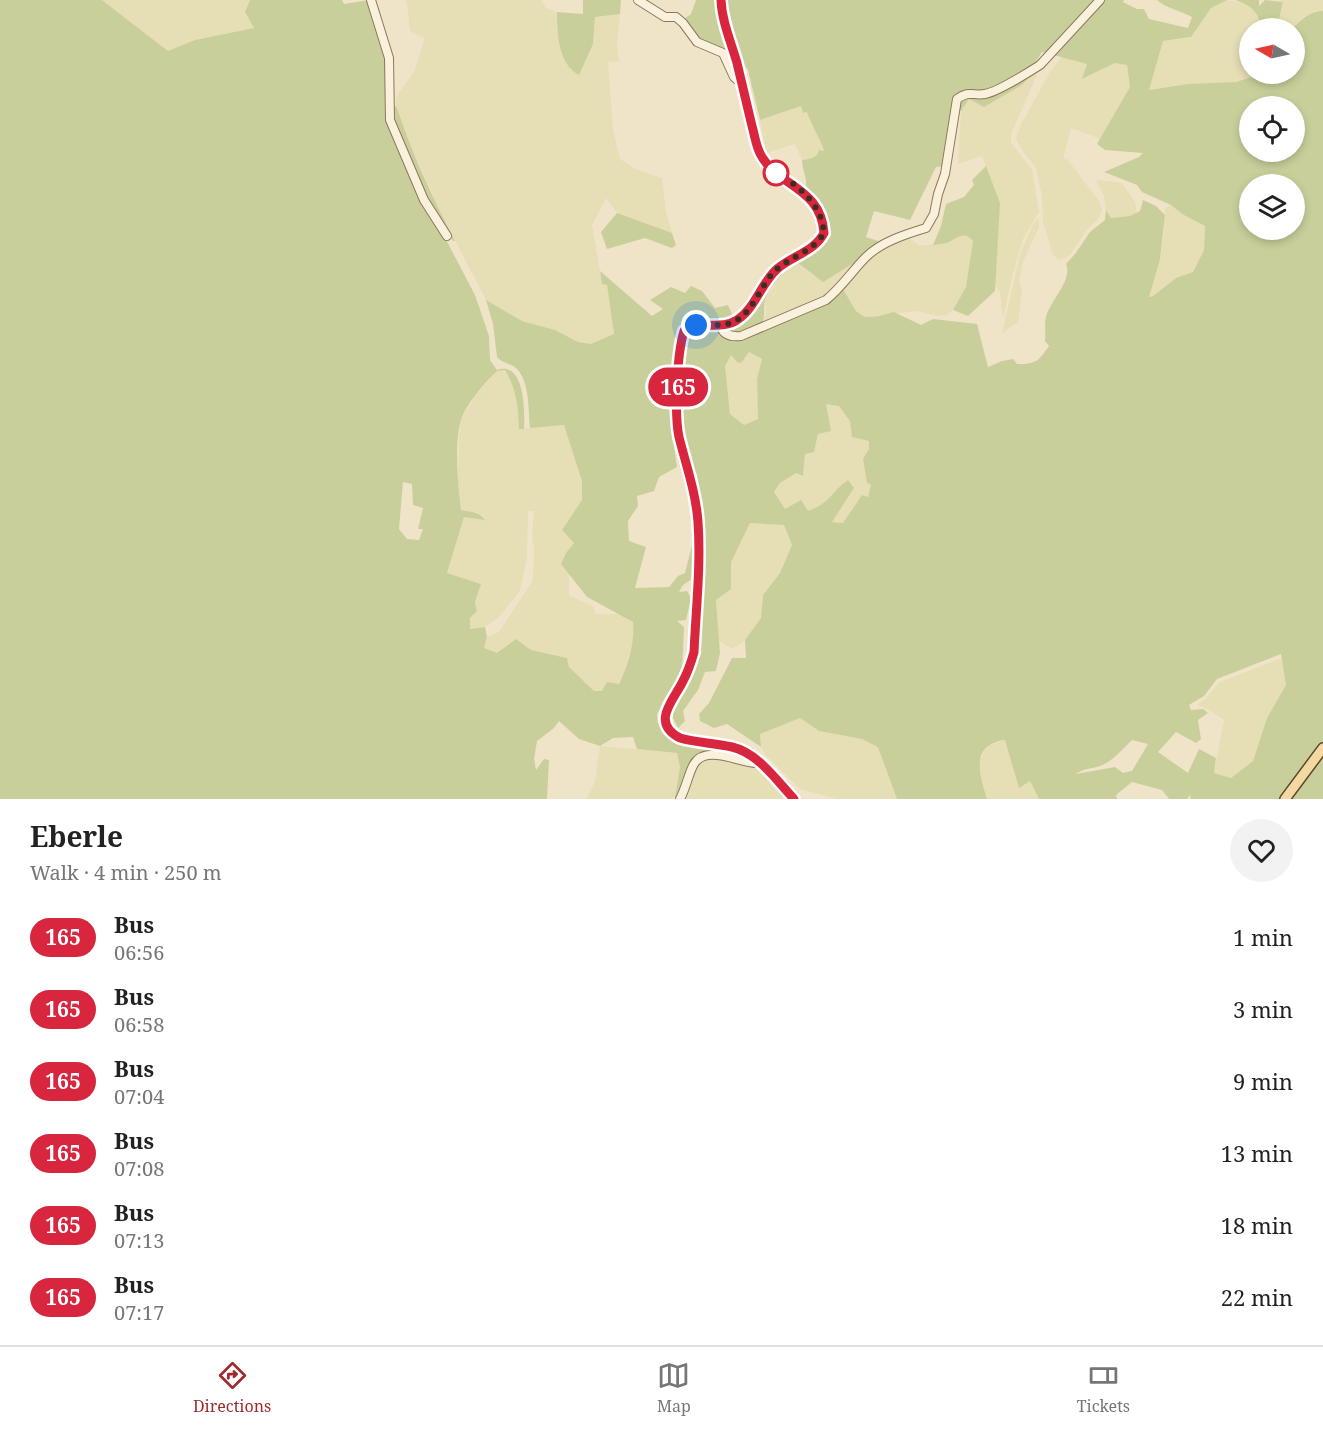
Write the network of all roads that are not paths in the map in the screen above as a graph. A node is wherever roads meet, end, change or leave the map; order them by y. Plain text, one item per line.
1 (371, 0) edge
2 (638, 0) edge
3 (721, 0) edge
4 (1100, 0) edge
5 (742, 84) junction
6 (447, 236) dead end
7 (720, 325) junction
8 (1323, 747) edge
9 (760, 763) junction
10 (680, 799) edge
11 (794, 799) edge
12 (1285, 799) edge

1 - 6 street
2 - 5 street
3 - 5 main road
4 - 7 street
5 - 7 main road
7 - 9 main road
8 - 12 main road
9 - 10 street
9 - 11 main road

